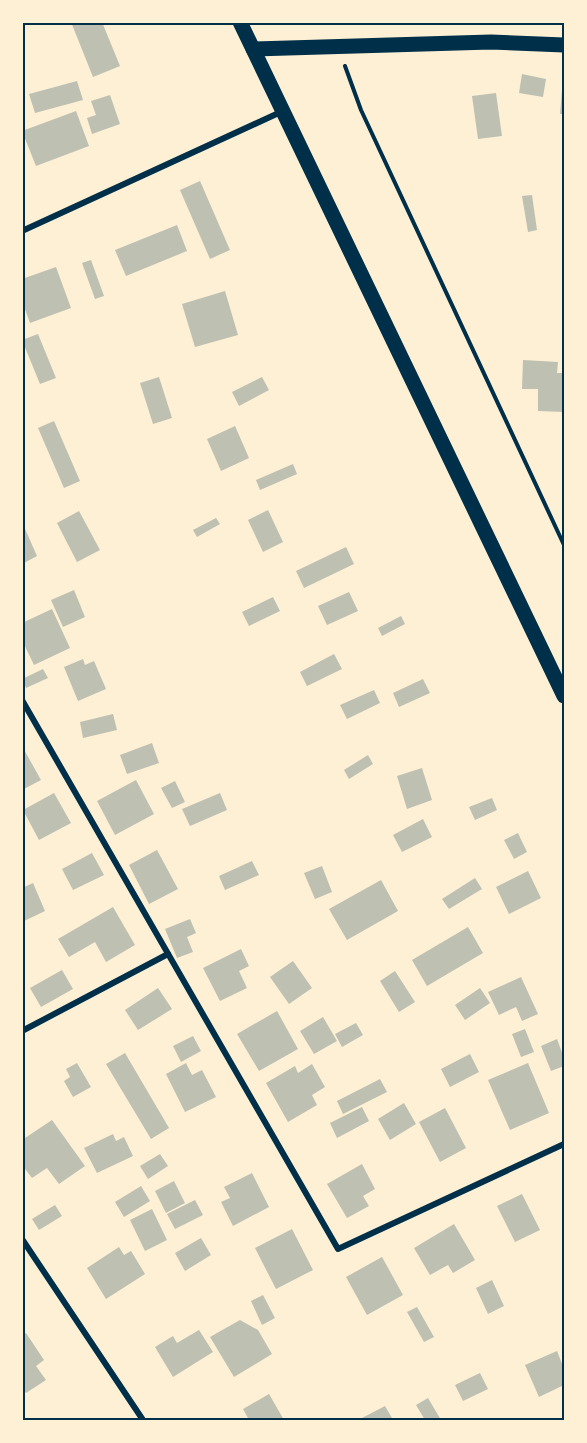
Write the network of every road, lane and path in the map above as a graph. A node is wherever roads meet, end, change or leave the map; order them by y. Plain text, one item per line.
1 (240, 22) edge
2 (564, 45) edge
3 (338, 46) junction
4 (253, 49) junction
5 (283, 111) junction
6 (22, 231) edge
7 (564, 545) edge
8 (564, 696) edge
9 (22, 699) edge
10 (168, 954) junction
11 (22, 1031) edge
12 (564, 1144) edge
13 (22, 1239) edge
14 (142, 1420) edge

1 - 4 main road
2 - 3 main road
3 - 4 main road
3 - 7 path
4 - 5 main road
5 - 6 street
5 - 8 main road
9 - 10 street
10 - 11 street
10 - 12 street
13 - 14 street

